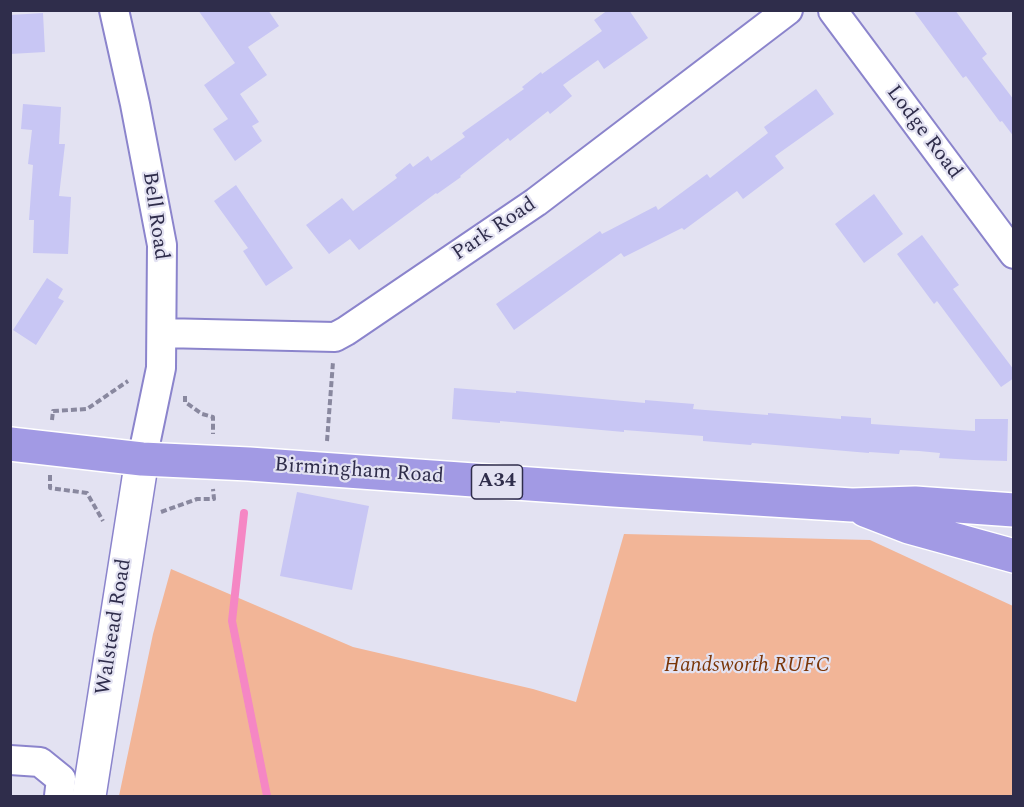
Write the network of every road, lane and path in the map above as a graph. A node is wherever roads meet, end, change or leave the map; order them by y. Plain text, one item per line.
1 (114, 10) edge
2 (788, 10) edge
3 (833, 12) edge
4 (1014, 255) edge
5 (335, 337) junction
6 (162, 346) junction
7 (128, 381) dead end
8 (10, 444) edge
9 (51, 449) junction
10 (142, 459) junction
11 (213, 462) junction
12 (324, 470) junction
13 (852, 505) junction
14 (1014, 510) edge
15 (104, 523) dead end
16 (1014, 556) edge
17 (10, 760) edge
18 (60, 788) edge
19 (89, 796) edge

1 - 6 street, Bell Road
2 - 5 street, Park Road
3 - 4 street, Lodge Road
5 - 6 street
5 - 12 path
6 - 10 street, Bell Road
6 - 11 path
7 - 9 path
8 - 9 highway, Birmingham Road / A34
9 - 10 highway, Birmingham Road / A34
9 - 15 path
10 - 11 highway, Birmingham Road / A34
10 - 19 street, Walstead Road
11 - 12 highway, Birmingham Road / A34
12 - 13 highway, Birmingham Road / A34
13 - 14 highway, Birmingham Road / A34
13 - 16 highway, Birmingham Road / A34
17 - 18 street

